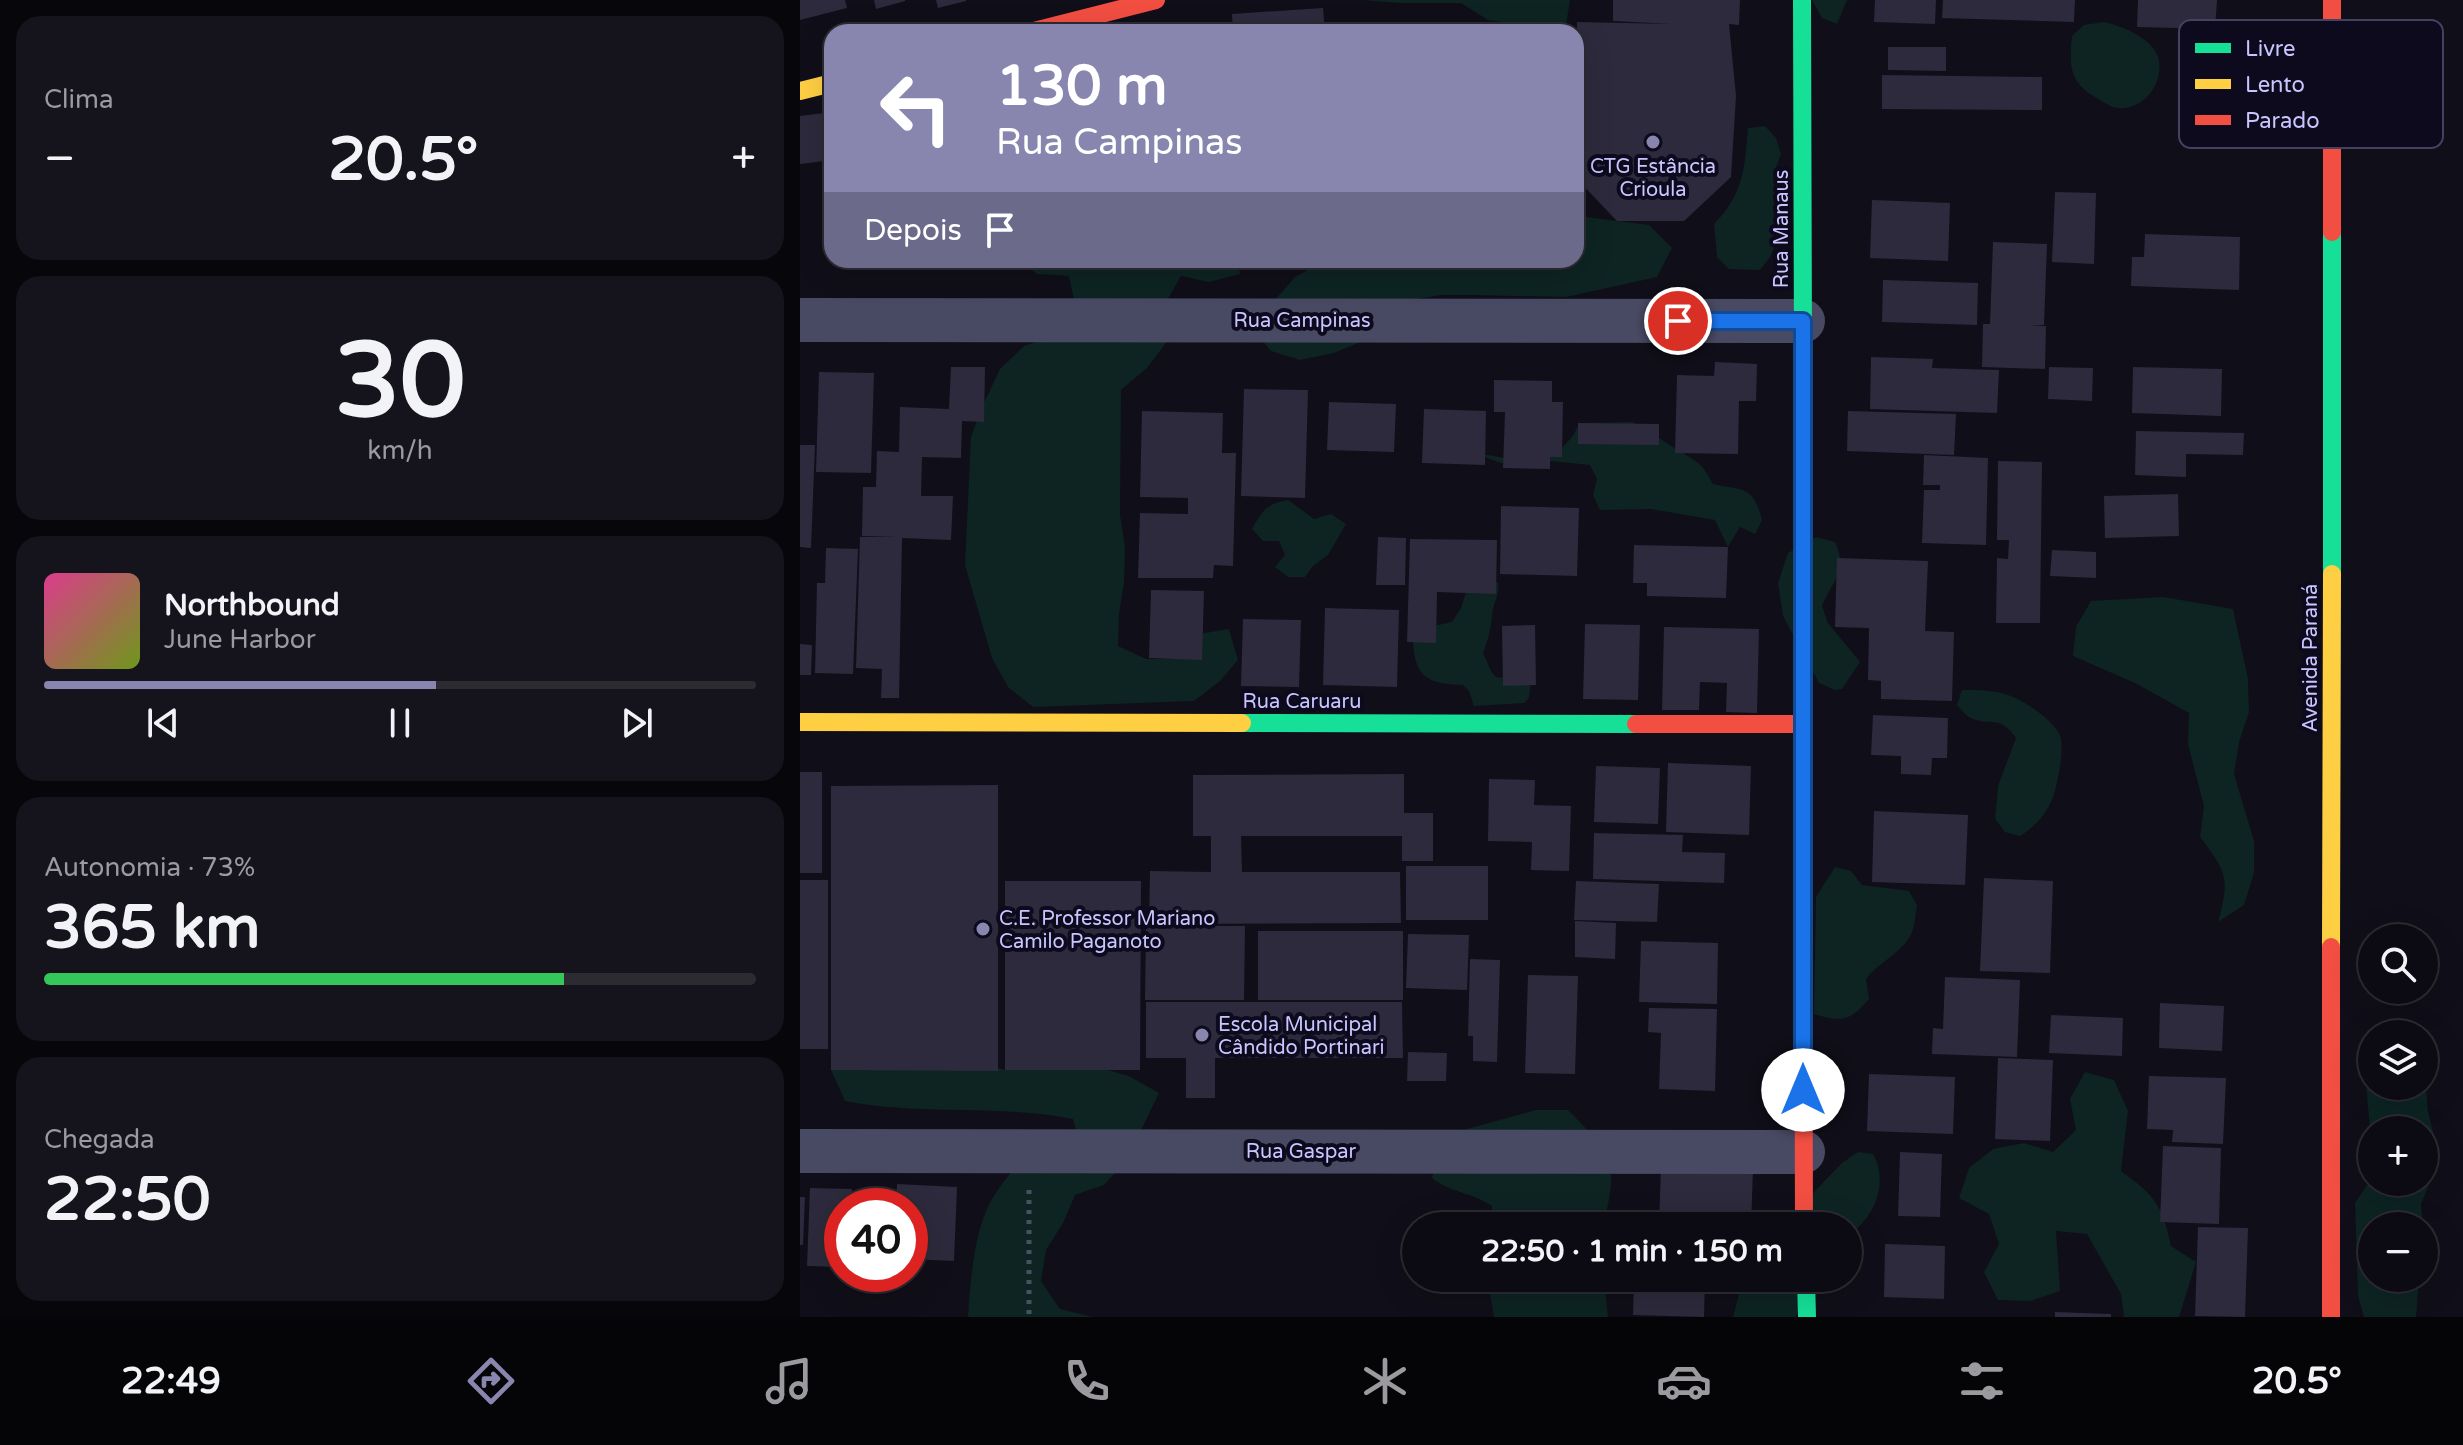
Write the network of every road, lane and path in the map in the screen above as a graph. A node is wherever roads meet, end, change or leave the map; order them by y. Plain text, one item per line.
1 (1156, 0) edge
2 (1802, 0) edge
3 (2332, 0) edge
4 (2332, 20) edge
5 (1062, 24) edge
6 (824, 85) edge
7 (800, 91) edge
8 (2332, 148) edge
9 (800, 320) edge
10 (1803, 321) junction
11 (800, 722) edge
12 (1804, 724) junction
13 (800, 1151) edge
14 (1028, 1151) junction
15 (1803, 1152) junction
16 (1804, 1212) edge
17 (1806, 1292) edge
18 (1029, 1317) edge
19 (1807, 1317) edge
20 (2331, 1317) edge

1 - 5 street
2 - 10 street, Rua Manaus
3 - 4 street, Avenida Paraná
6 - 7 street
8 - 20 street, Avenida Paraná
9 - 10 street, Rua Campinas
10 - 12 street, Rua Manaus
11 - 12 street, Rua Caruaru
12 - 15 street, Rua Manaus
13 - 14 street, Rua Gaspar
14 - 15 street, Rua Gaspar
14 - 18 path
15 - 16 street, Rua Manaus
17 - 19 street

